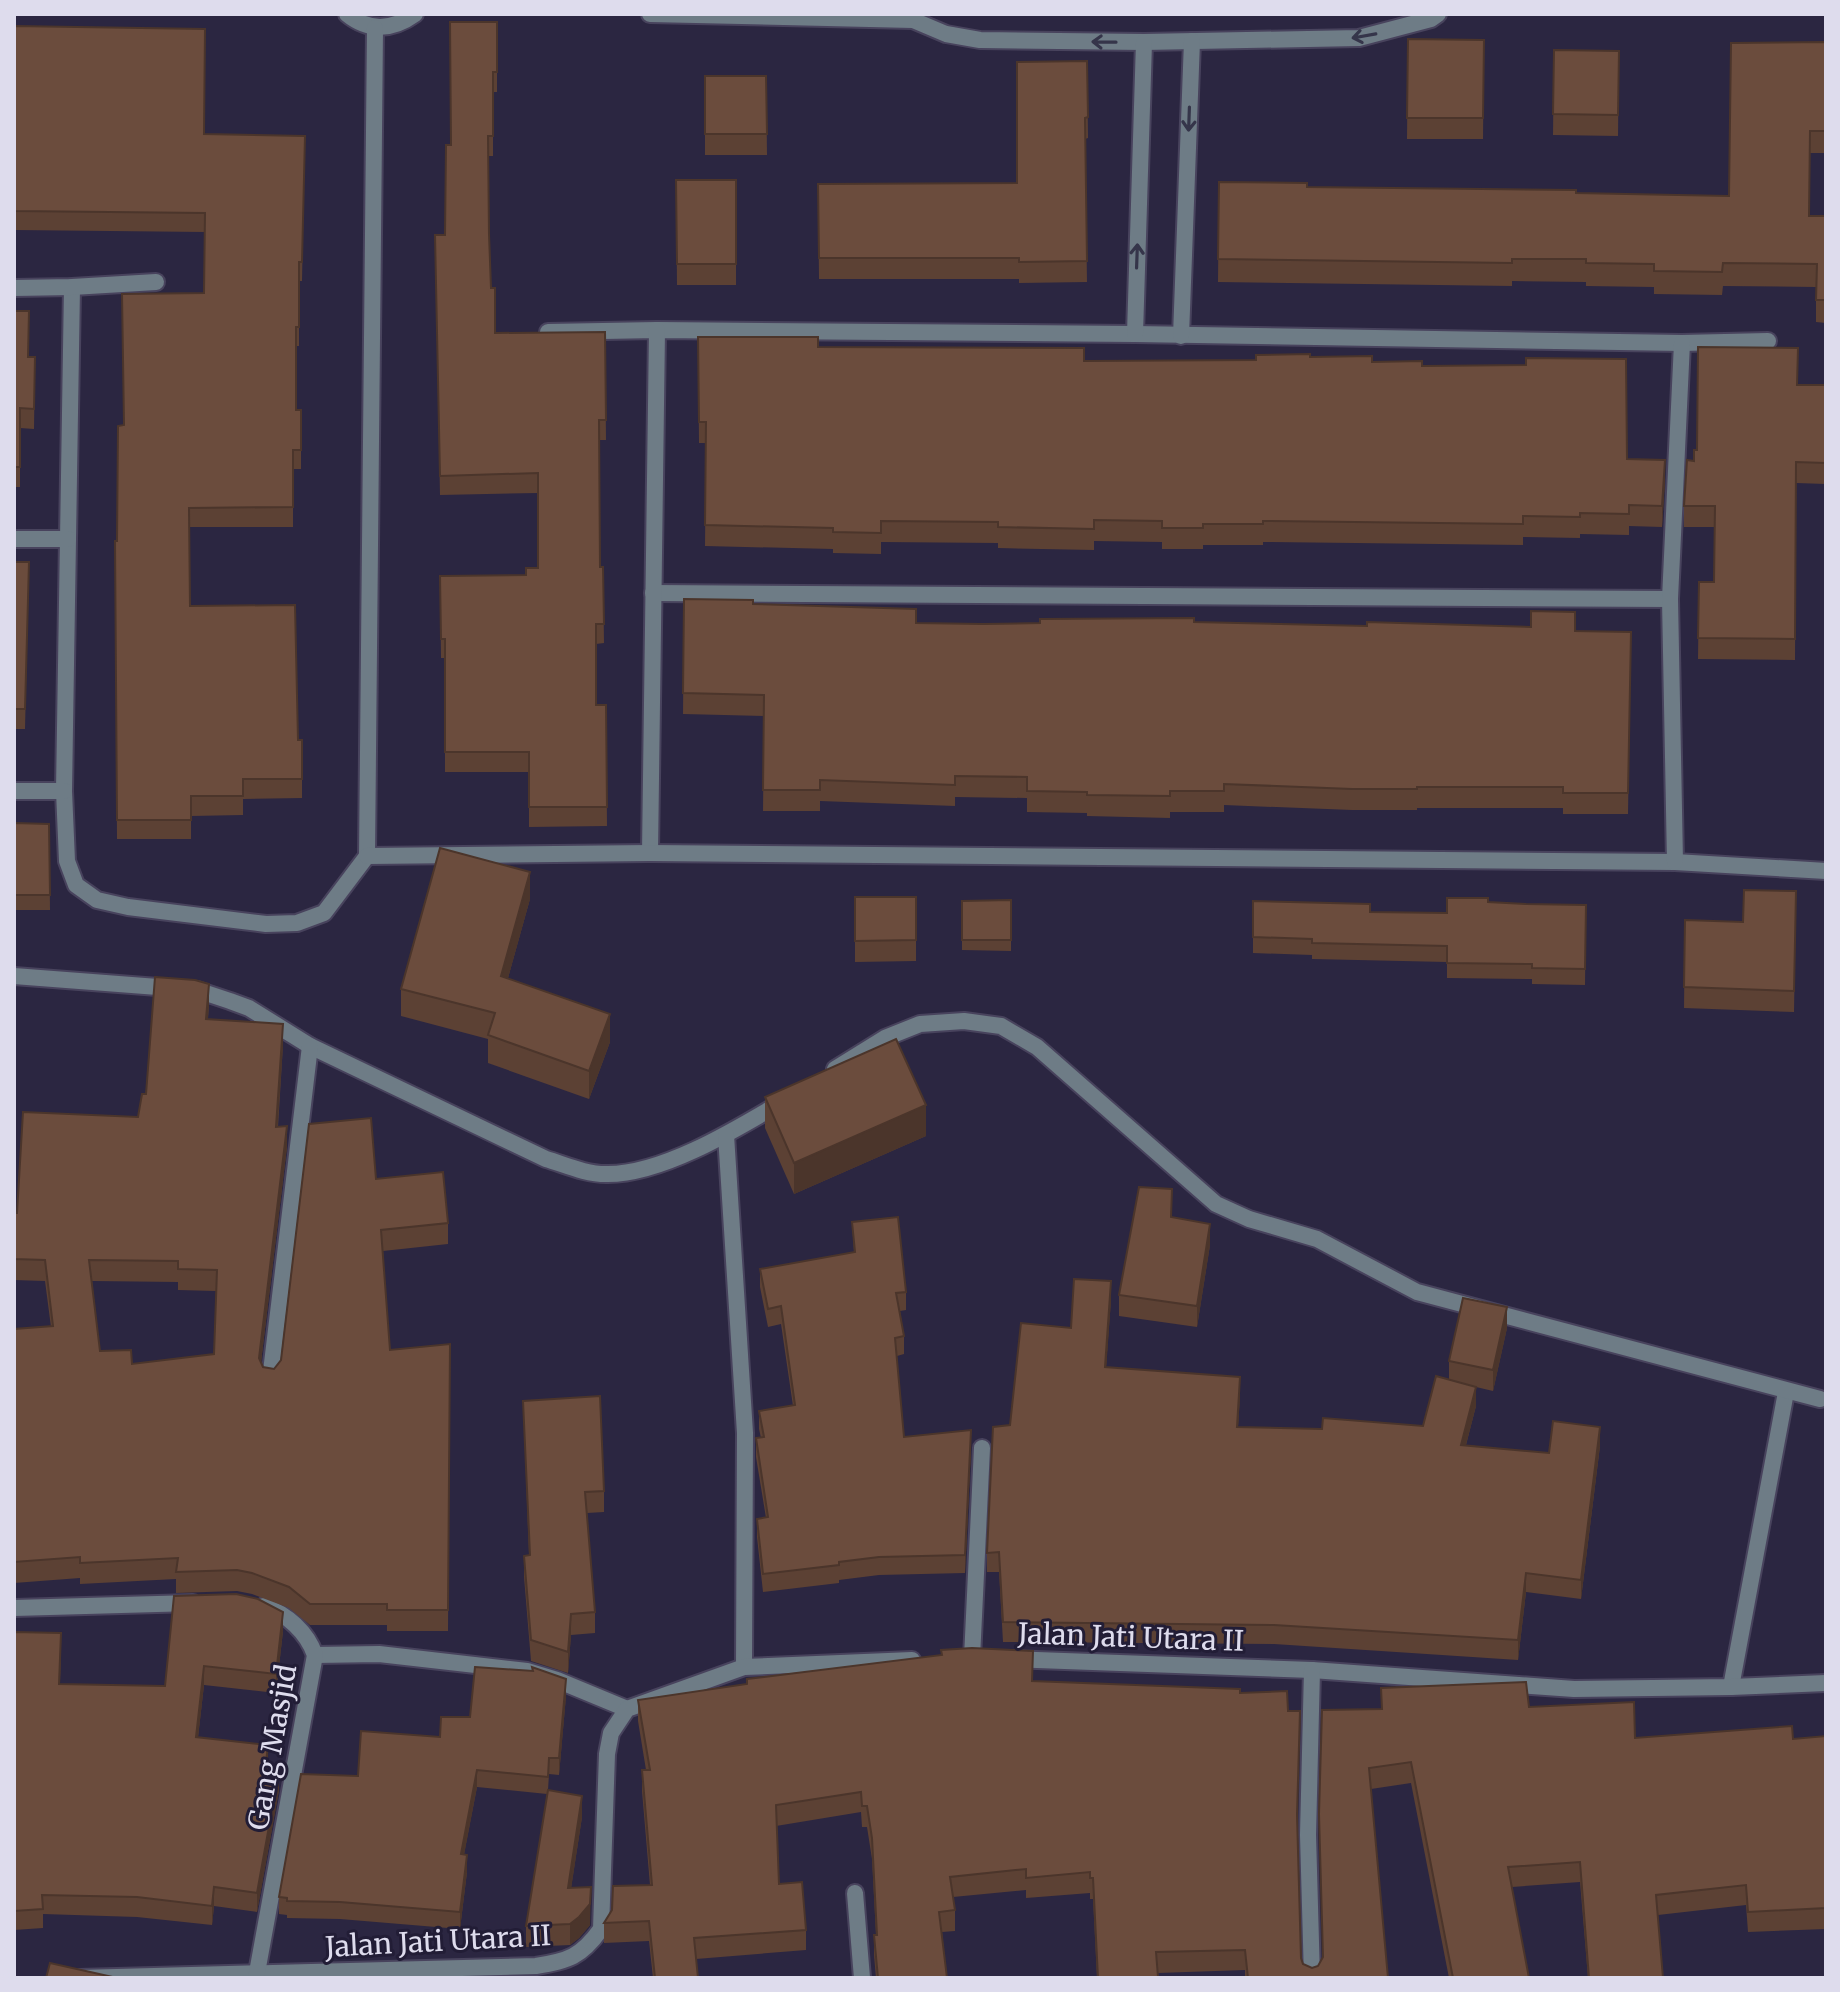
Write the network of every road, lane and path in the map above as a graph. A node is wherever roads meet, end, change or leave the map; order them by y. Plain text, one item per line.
1 (347, 14) edge
2 (415, 14) edge
3 (650, 14) edge
4 (1438, 14) edge
5 (913, 17) edge
6 (375, 28) junction
7 (1192, 41) junction
8 (1144, 42) junction
9 (156, 282) dead end
10 (72, 287) junction
11 (14, 288) edge
12 (657, 330) junction
13 (548, 332) edge
14 (1135, 334) junction
15 (1181, 336) junction
16 (1768, 341) dead end
17 (1682, 343) junction
18 (14, 539) edge
19 (68, 539) junction
20 (653, 593) junction
21 (1670, 599) junction
22 (14, 791) edge
23 (64, 791) junction
24 (650, 853) junction
25 (367, 856) junction
26 (1675, 862) junction
27 (1826, 871) edge
28 (14, 976) edge
29 (310, 1046) junction
30 (819, 1079) edge
31 (793, 1095) edge
32 (726, 1135) junction
33 (270, 1380) edge
34 (1786, 1392) junction
35 (1820, 1399) dead end
36 (982, 1448) dead end
37 (205, 1603) edge
38 (252, 1604) edge
39 (14, 1608) edge
40 (315, 1655) junction
41 (926, 1660) edge
42 (744, 1667) junction
43 (1312, 1670) junction
44 (1826, 1683) edge
45 (1731, 1687) junction
46 (627, 1709) junction
47 (855, 1893) dead end
48 (256, 1977) edge
49 (79, 1978) edge
50 (862, 1978) edge
51 (1312, 1978) edge

1 - 6 street
2 - 6 street
3 - 5 street
4 -> 7 street
8 -> 5 street
6 - 25 street
7 - 8 street
7 -> 15 street
14 -> 8 street
9 - 10 street
10 - 11 street
10 - 19 street
12 - 13 street
12 - 14 street
12 - 20 street
14 - 15 street
15 - 17 street
16 - 17 street
17 - 21 street
18 - 19 street
19 - 23 street
20 - 21 street
20 - 24 street
21 - 26 street
22 - 23 street
23 - 25 street
24 - 25 street
24 - 26 street
26 - 27 street
28 - 29 street
29 - 32 street
29 - 33 street
30 - 34 street
31 - 32 street
32 - 42 street
34 - 35 street
34 - 45 street
36 - 43 street, Jalan Jati Utara II
37 - 39 street
38 - 40 street, Gang Masjid
40 - 46 street
40 - 48 street, Gang Masjid
41 - 42 street
42 - 46 street
43 - 45 street, Jalan Jati Utara II
43 - 51 street
44 - 45 street, Jalan Jati Utara II
46 - 48 street, Jalan Jati Utara II
47 - 50 street
48 - 49 street, Jalan Jati Utara II

